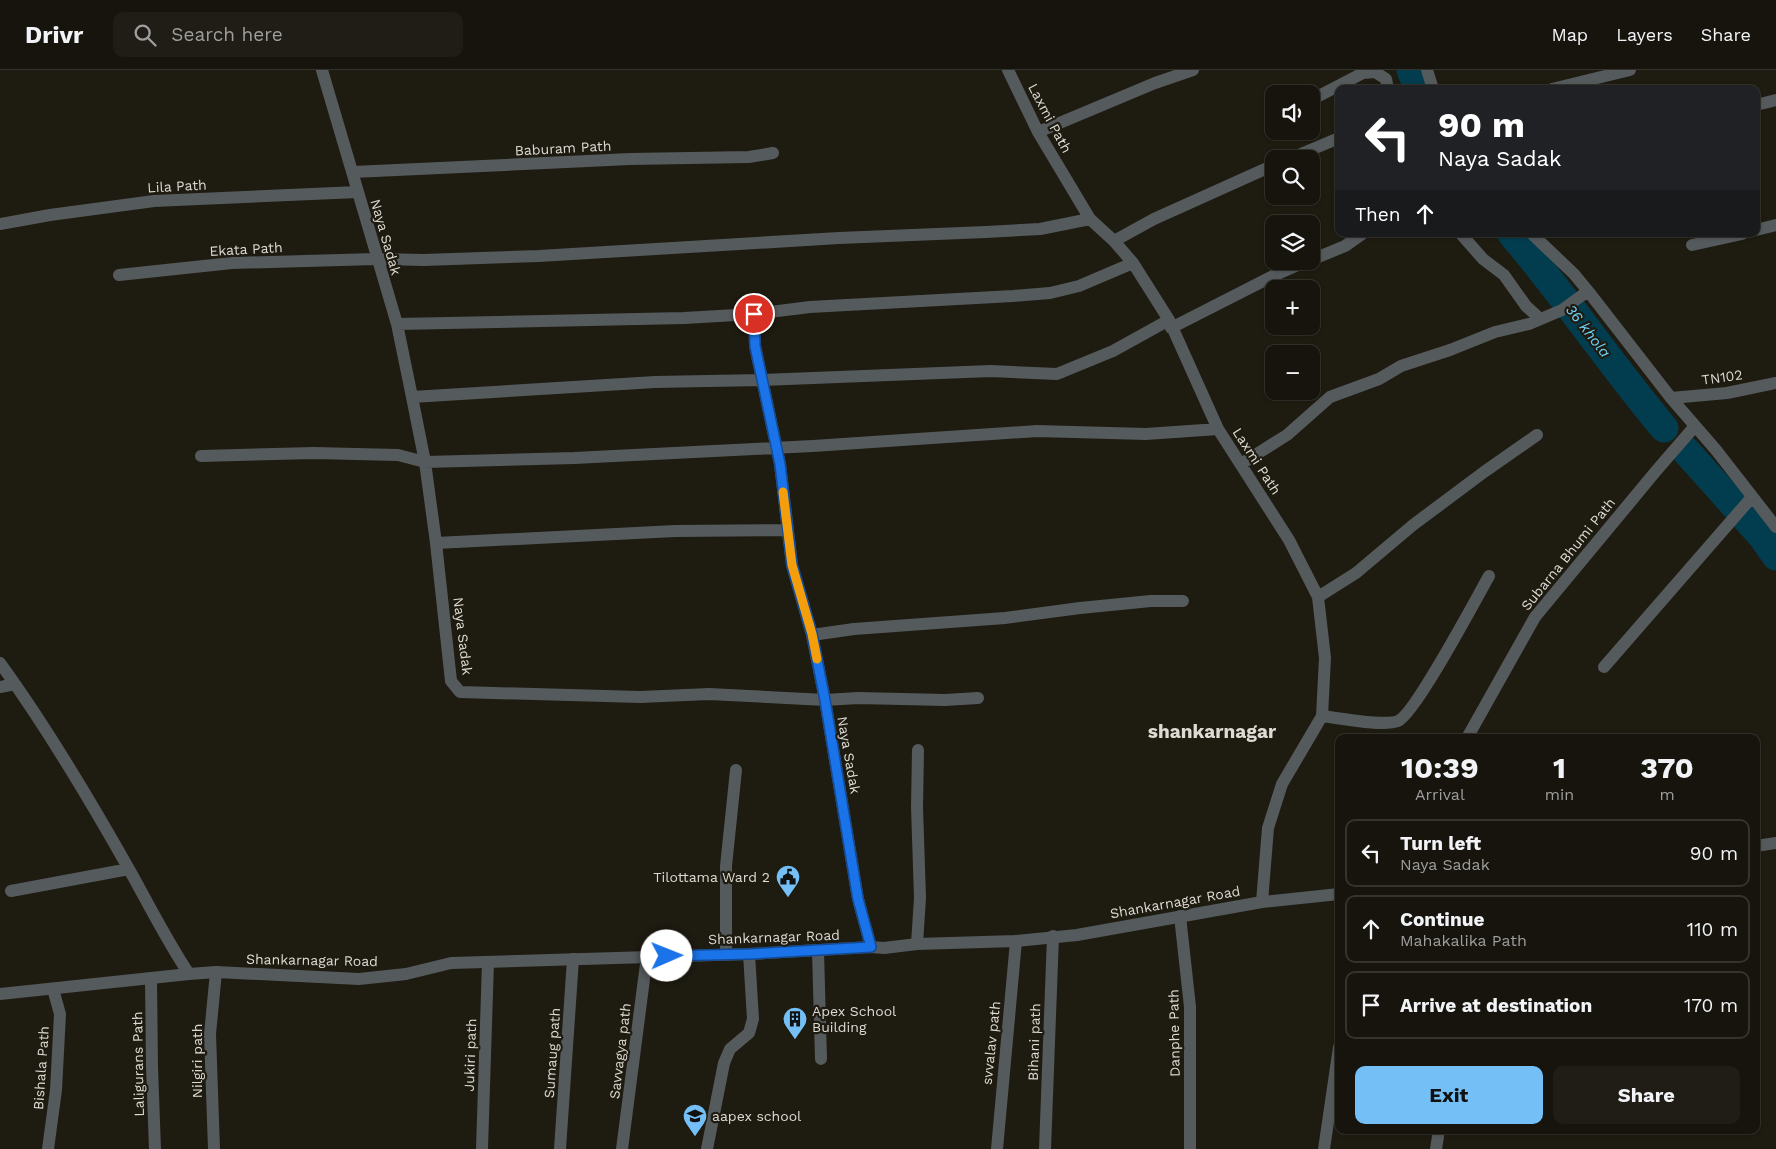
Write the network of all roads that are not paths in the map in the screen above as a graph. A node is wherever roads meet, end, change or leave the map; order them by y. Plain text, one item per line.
1 (322, 70) edge
2 (1008, 70) edge
3 (1193, 70) edge
4 (1427, 70) edge
5 (1630, 70) edge
6 (1341, 85) edge
7 (1387, 85) edge
8 (1432, 85) edge
9 (1568, 85) edge
10 (1335, 88) edge
11 (1320, 96) edge
12 (1776, 100) edge
13 (1760, 104) edge
14 (1038, 132) junction
15 (1335, 140) edge
16 (1310, 150) edge
17 (773, 152) dead end
18 (1265, 169) edge
19 (353, 172) junction
20 (358, 192) junction
21 (1090, 219) junction
22 (0, 224) edge
23 (1776, 225) edge
24 (1760, 229) edge
25 (1358, 237) edge
26 (1464, 237) edge
27 (1535, 237) edge
28 (1727, 237) edge
29 (1114, 241) junction
30 (1692, 244) dead end
31 (1320, 256) edge
32 (376, 259) junction
33 (1133, 263) junction
34 (1286, 270) edge
35 (119, 276) dead end
36 (1588, 291) junction
37 (754, 314) junction
38 (1540, 319) junction
39 (396, 324) junction
40 (1170, 324) junction
41 (762, 380) junction
42 (1776, 383) edge
43 (412, 396) junction
44 (1671, 398) junction
45 (1695, 426) junction
46 (1218, 429) junction
47 (1536, 435) dead end
48 (776, 448) junction
49 (200, 456) dead end
50 (425, 462) junction
51 (1241, 464) junction
52 (1752, 497) junction
53 (1776, 527) edge
54 (787, 530) junction
55 (436, 543) junction
56 (1489, 576) dead end
57 (1318, 597) junction
58 (1183, 600) dead end
59 (812, 634) junction
60 (0, 663) edge
61 (1604, 666) dead end
62 (15, 684) junction
63 (0, 686) edge
64 (978, 698) dead end
65 (825, 700) junction
66 (1322, 716) junction
67 (1469, 734) edge
68 (918, 750) dead end
69 (736, 770) dead end
70 (1776, 843) edge
71 (1760, 845) edge
72 (129, 869) junction
73 (11, 891) dead end
74 (1335, 894) edge
75 (1262, 902) junction
76 (1180, 916) junction
77 (1053, 936) junction
78 (1016, 941) junction
79 (917, 944) junction
80 (871, 947) junction
81 (818, 951) junction
82 (726, 954) junction
83 (749, 954) junction
84 (647, 956) junction
85 (573, 959) junction
86 (488, 962) junction
87 (216, 972) junction
88 (189, 974) junction
89 (151, 978) junction
90 (53, 989) junction
91 (0, 994) edge
92 (821, 1059) dead end
93 (1335, 1074) edge
94 (1438, 1134) edge
95 (48, 1149) edge
96 (155, 1149) edge
97 (214, 1149) edge
98 (482, 1149) edge
99 (560, 1149) edge
100 (622, 1149) edge
101 (707, 1149) edge
102 (997, 1149) edge
103 (1045, 1149) edge
104 (1190, 1149) edge
105 (1324, 1149) edge
106 (1436, 1149) edge

1 - 19 street, Naya Sadak
2 - 14 street, Laxmi Path
3 - 14 street
4 - 8 street
5 - 9 street
6 - 7 street
10 - 11 street
12 - 13 street
14 - 21 street, Laxmi Path
15 - 16 street
17 - 19 street, Baburam Path
18 - 29 street
19 - 20 street, Naya Sadak
20 - 22 street, Lila Path
20 - 32 street, Naya Sadak
21 - 29 street, Laxmi Path
21 - 32 street, Ekata Path
23 - 24 street
25 - 31 street
26 - 38 street
27 - 36 street
28 - 30 street
29 - 33 street, Laxmi Path
32 - 35 street, Ekata Path
32 - 39 street, Naya Sadak
33 - 37 street
33 - 40 street, Laxmi Path
34 - 40 street
36 - 38 street
36 - 44 street
37 - 39 street
37 - 41 street
38 - 51 street
39 - 43 street, Naya Sadak
40 - 41 street
40 - 46 street, Laxmi Path
41 - 43 street
41 - 48 street
42 - 44 street, TN102
43 - 50 street, Naya Sadak
44 - 45 street
45 - 52 street
45 - 67 street, Subarna Bhumi Path
46 - 48 street
46 - 51 street, Laxmi Path
47 - 57 street
48 - 50 street
48 - 54 street
49 - 50 street
50 - 55 street, Naya Sadak
51 - 57 street, Laxmi Path
52 - 53 street
52 - 61 street
54 - 55 street
54 - 59 street
55 - 65 street, Naya Sadak
56 - 66 street
57 - 66 street, Laxmi Path
58 - 59 street
59 - 65 street
60 - 62 street
62 - 63 street
62 - 72 street
64 - 65 street
65 - 80 street, Naya Sadak
66 - 75 street, Laxmi Path
68 - 79 street
69 - 82 street
70 - 71 street
72 - 73 street
72 - 88 street
74 - 75 street, Shankarnagar Road
75 - 76 street, Shankarnagar Road
76 - 77 street, Shankarnagar Road
76 - 104 street, Danphe Path
77 - 78 street, Shankarnagar Road
77 - 103 street, Bihani path
78 - 79 street, Shankarnagar Road
78 - 102 street, svvalav path
79 - 80 street, Shankarnagar Road
80 - 81 street, Shankarnagar Road
81 - 83 street, Shankarnagar Road
81 - 92 street
82 - 83 street, Shankarnagar Road
82 - 84 street, Shankarnagar Road
83 - 101 street
84 - 85 street, Shankarnagar Road
84 - 100 street, Savvagya path
85 - 86 street, Shankarnagar Road
85 - 99 street, Sumaug path
86 - 87 street, Shankarnagar Road
86 - 98 street, Jukiri path
87 - 88 street, Shankarnagar Road
87 - 97 street, Nilgiri path
88 - 89 street, Shankarnagar Road
89 - 90 street, Shankarnagar Road
89 - 96 street, Laligurans Path
90 - 91 street, Shankarnagar Road
90 - 95 street, Bishala Path
93 - 105 street
94 - 106 street

